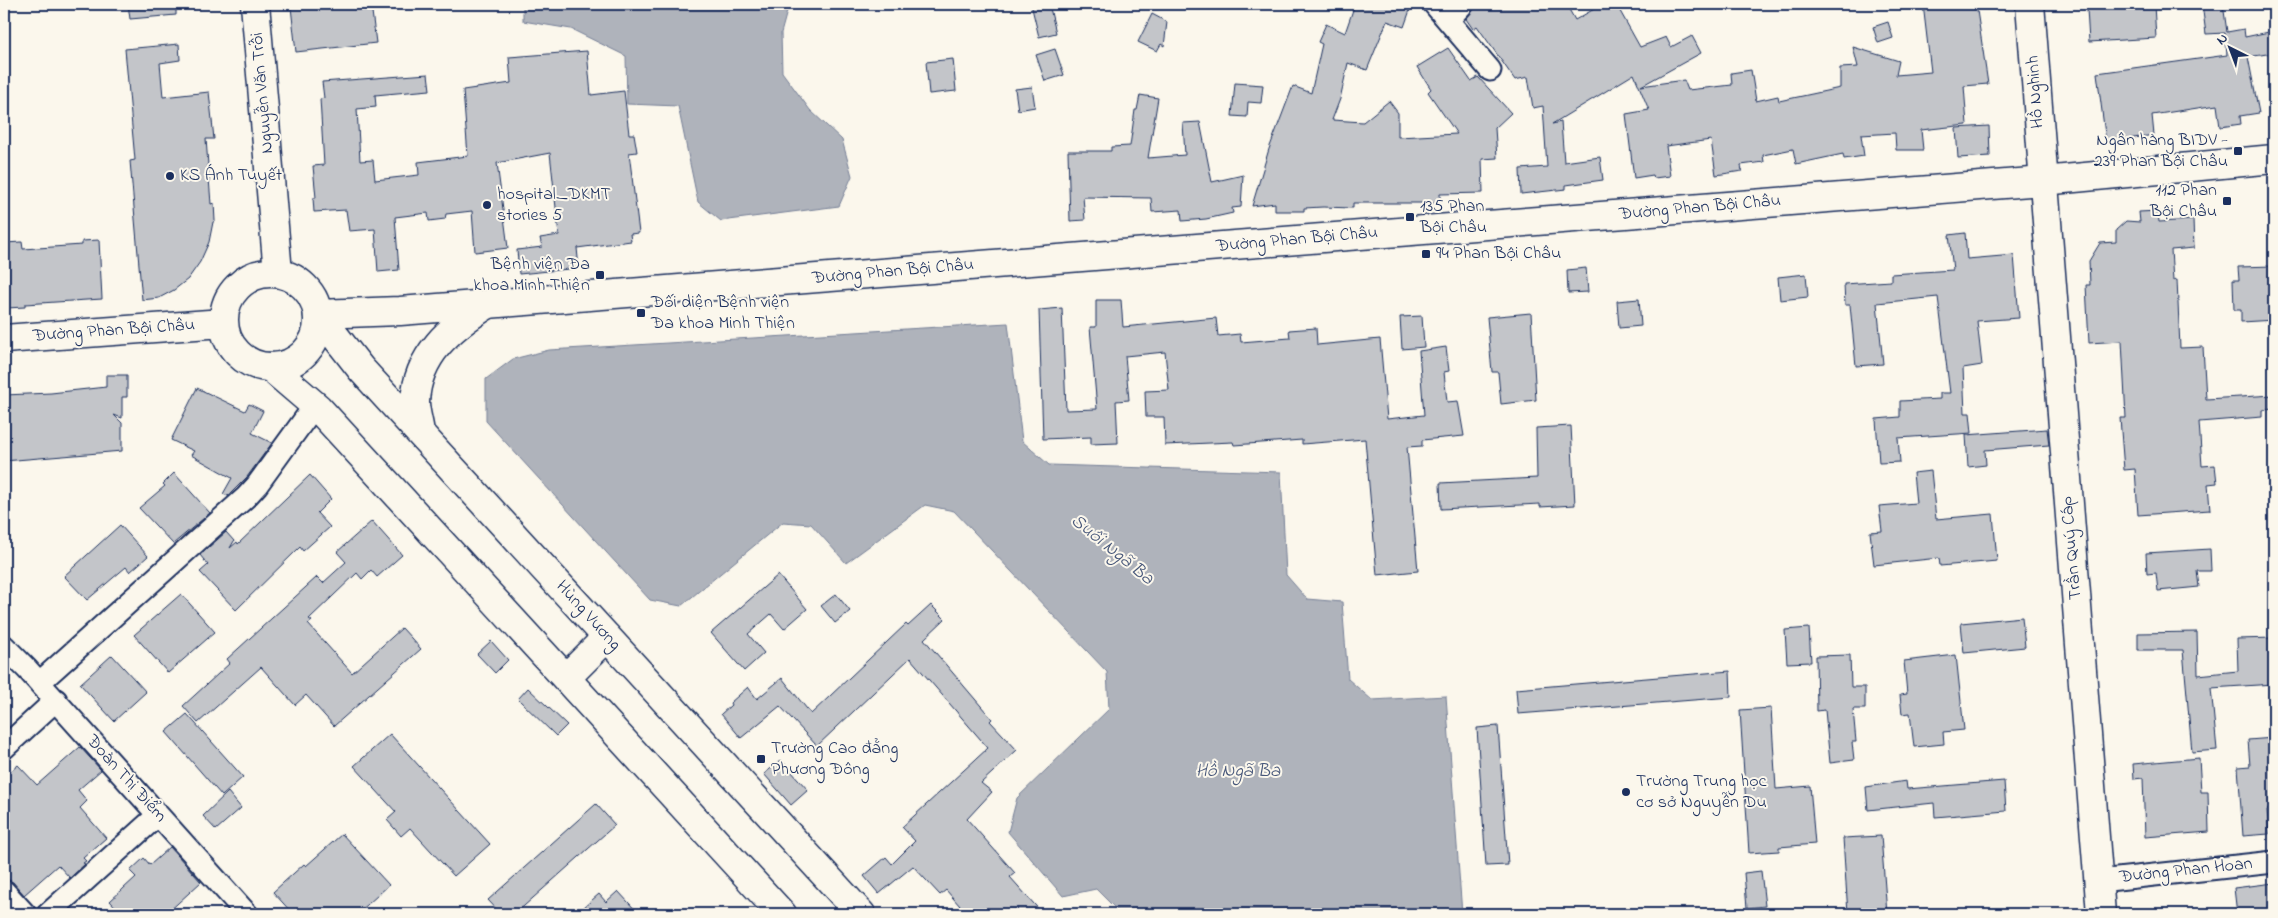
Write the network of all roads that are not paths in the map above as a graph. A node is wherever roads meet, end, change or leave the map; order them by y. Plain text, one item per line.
1 (255, 4) edge
2 (1463, 4) edge
3 (2030, 4) edge
4 (1441, 12) edge
5 (1490, 70) dead end
6 (2274, 159) edge
7 (2043, 181) junction
8 (278, 272) junction
9 (488, 304) junction
10 (318, 314) junction
11 (224, 323) junction
12 (4, 339) edge
13 (270, 367) junction
14 (315, 405) junction
15 (420, 433) junction
16 (607, 637) junction
17 (4, 646) edge
18 (566, 678) junction
19 (40, 682) junction
20 (56, 700) junction
21 (4, 748) edge
22 (158, 815) junction
23 (2274, 862) edge
24 (2099, 881) junction
25 (4, 891) edge
26 (25, 914) edge
27 (48, 914) edge
28 (247, 914) edge
29 (782, 914) edge
30 (861, 914) edge
31 (2101, 914) edge

1 - 8 main road, Nguyễn Văn Trỗi
2 - 4 street
3 - 7 main road, Hồ Nghinh
4 - 5 street
6 - 7 main road, Đường Phan Bội Châu
7 - 9 main road, Đường Phan Bội Châu
7 - 24 main road, Trần Quý Cáp
8 - 10 main road
8 - 11 main road
9 - 10 main road, Đường Phan Bội Châu
9 - 15 main road
10 - 13 main road
10 - 15 main road, Hùng Vương
11 - 12 main road, Đường Phan Bội Châu
11 - 13 main road
13 - 14 main road
14 - 18 main road
14 - 19 street
15 - 16 main road, Hùng Vương
16 - 18 main road
16 - 30 main road, Hùng Vương
17 - 19 street, Đoàn Thị Điểm
18 - 29 main road
19 - 20 street, Đoàn Thị Điểm
20 - 21 street
20 - 22 street, Đoàn Thị Điểm
22 - 27 street
22 - 28 street, Đoàn Thị Điểm
23 - 24 street, Đường Phan Hoan
24 - 31 main road, Trần Quý Cáp
25 - 26 street

